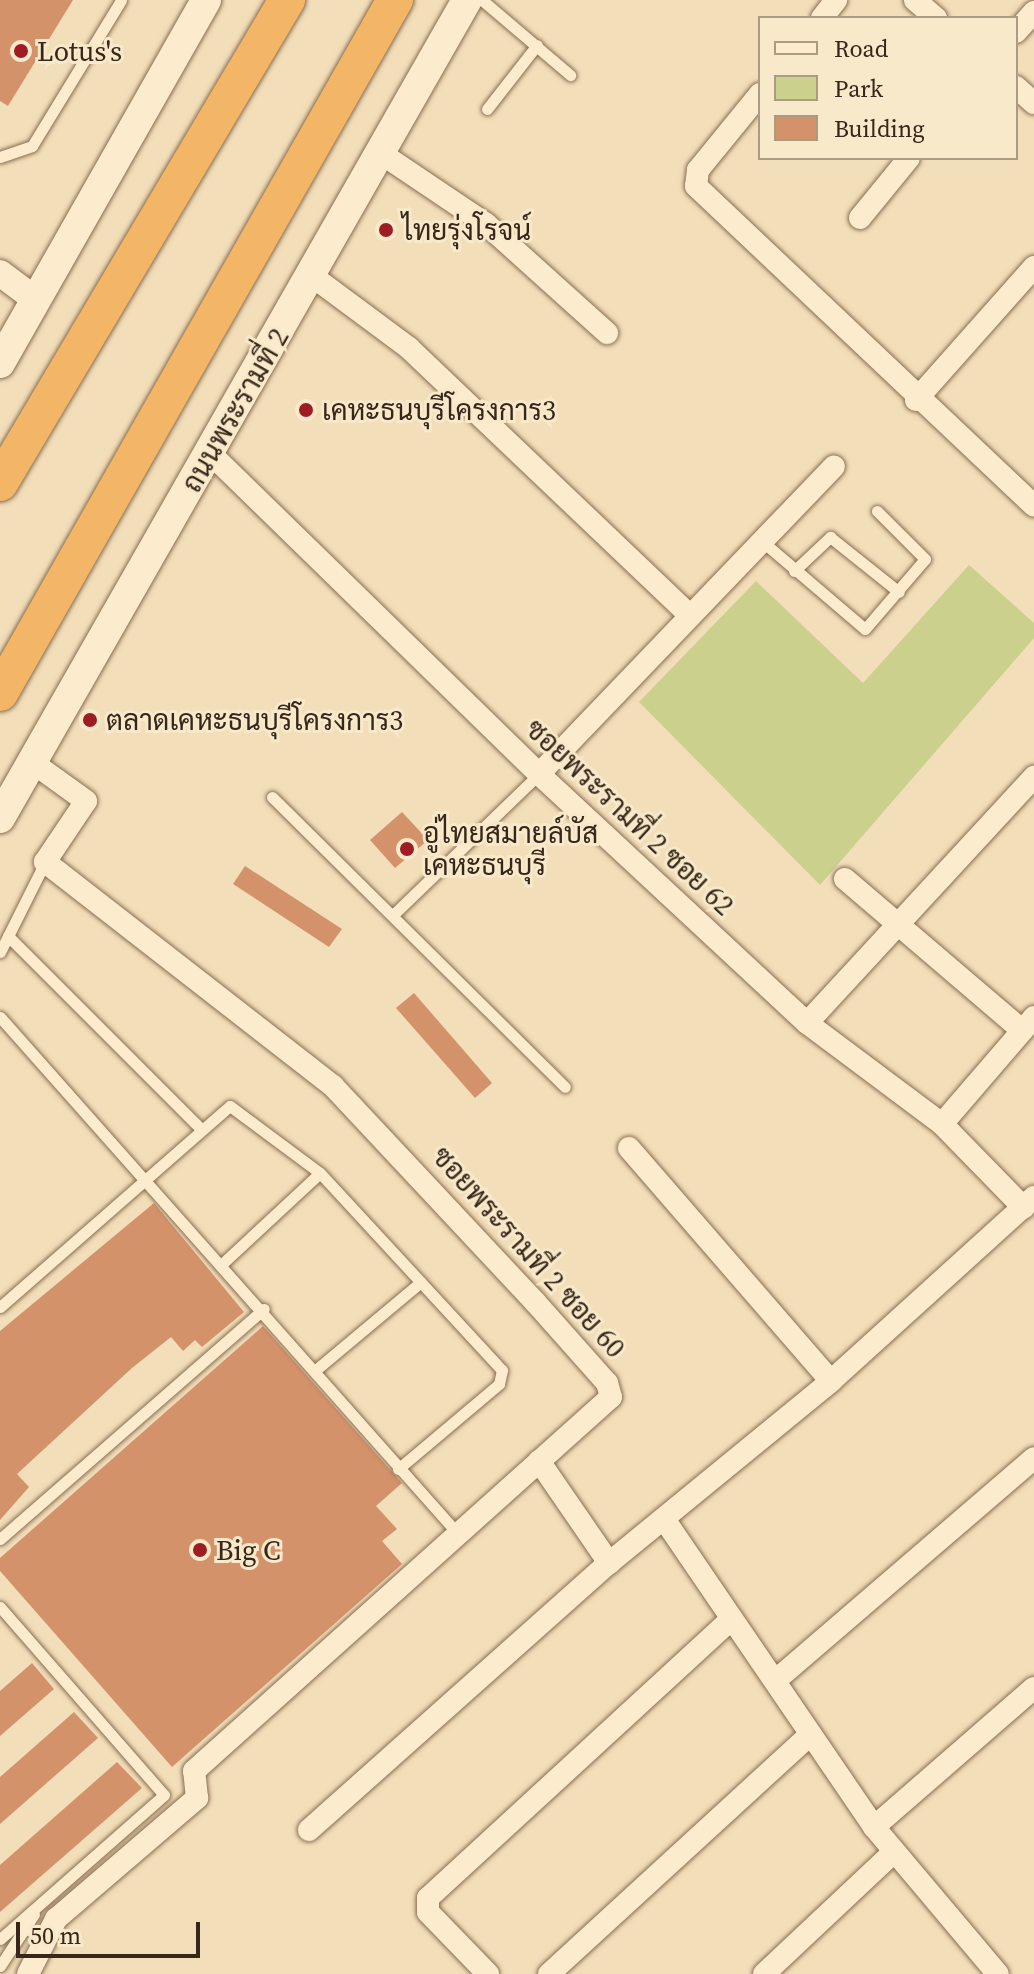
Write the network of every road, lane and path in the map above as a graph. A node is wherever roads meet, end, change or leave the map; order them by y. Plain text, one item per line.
1 (121, 0) edge
2 (206, 0) edge
3 (287, 0) edge
4 (395, 0) edge
5 (467, 0) edge
6 (482, 0) edge
7 (836, 0) edge
8 (915, 0) edge
9 (1034, 12) edge
10 (824, 16) edge
11 (934, 16) edge
12 (1018, 30) edge
13 (537, 45) junction
14 (570, 75) dead end
15 (1018, 89) edge
16 (758, 96) edge
17 (1034, 103) edge
18 (487, 109) dead end
19 (379, 152) junction
20 (0, 157) edge
21 (907, 160) edge
22 (860, 218) dead end
23 (1034, 267) edge
24 (0, 273) edge
25 (312, 276) junction
26 (36, 300) junction
27 (607, 333) dead end
28 (0, 363) edge
29 (916, 400) junction
30 (210, 453) junction
31 (834, 466) dead end
32 (0, 483) edge
33 (1034, 506) edge
34 (877, 511) dead end
35 (763, 542) junction
36 (794, 571) junction
37 (899, 592) junction
38 (690, 616) junction
39 (0, 693) edge
40 (32, 762) junction
41 (539, 774) junction
42 (1034, 777) edge
43 (272, 797) dead end
44 (0, 818) edge
45 (45, 862) junction
46 (845, 879) dead end
47 (396, 912) junction
48 (901, 925) junction
49 (8, 936) junction
50 (0, 952) edge
51 (0, 1017) edge
52 (807, 1023) junction
53 (1028, 1024) edge
54 (565, 1087) dead end
55 (942, 1124) junction
56 (202, 1130) junction
57 (629, 1148) dead end
58 (320, 1173) junction
59 (146, 1183) junction
60 (1029, 1202) edge
61 (223, 1263) junction
62 (421, 1282) junction
63 (0, 1307) edge
64 (264, 1309) junction
65 (318, 1368) junction
66 (831, 1381) junction
67 (1034, 1458) edge
68 (539, 1461) junction
69 (398, 1469) junction
70 (664, 1519) junction
71 (459, 1535) junction
72 (0, 1539) edge
73 (609, 1563) junction
74 (0, 1607) edge
75 (728, 1622) junction
76 (776, 1680) junction
77 (1034, 1688) edge
78 (809, 1736) junction
79 (874, 1827) junction
80 (309, 1830) dead end
81 (893, 1853) junction
82 (41, 1904) junction
83 (0, 1939) edge
84 (0, 1966) edge
85 (995, 1973) edge
86 (28, 1974) edge
87 (488, 1974) edge
88 (549, 1974) edge
89 (764, 1974) edge

1 - 20 lane
2 - 26 main road
3 - 32 highway
4 - 39 highway
5 - 19 main road, ถนนพระรามที่ 2
6 - 13 lane
7 - 10 street
8 - 11 street
9 - 12 street
13 - 14 lane
13 - 18 lane
15 - 17 street
16 - 29 street
19 - 25 main road, ถนนพระรามที่ 2
19 - 27 street
21 - 22 street
23 - 29 street
24 - 26 street
25 - 30 main road, ถนนพระรามที่ 2
25 - 38 street
26 - 28 main road
29 - 33 street
30 - 40 main road, ถนนพระรามที่ 2
30 - 41 street, ซอยพระรามที่ 2 ซอย 62
31 - 35 street
34 - 37 lane
35 - 36 lane
35 - 38 street
36 - 37 lane
36 - 37 lane
38 - 41 street
40 - 44 main road, ถนนพระรามที่ 2
40 - 45 street
41 - 47 lane
41 - 52 street, ซอยพระรามที่ 2 ซอย 62
42 - 48 street
43 - 47 lane
45 - 49 lane
45 - 68 street, ซอยพระรามที่ 2 ซอย 60
46 - 48 street
47 - 54 lane
48 - 52 street
48 - 53 street
49 - 50 lane
49 - 56 lane
51 - 59 lane
52 - 55 street, ซอยพระรามที่ 2 ซอย 62
53 - 55 street
55 - 60 street, ซอยพระรามที่ 2 ซอย 62
56 - 58 lane
56 - 59 lane
57 - 66 street
58 - 61 lane
58 - 62 lane
59 - 61 lane
59 - 63 lane
60 - 66 street
61 - 64 lane
62 - 65 lane
62 - 69 lane
64 - 65 lane
64 - 72 lane
65 - 69 lane
66 - 70 street
67 - 76 street
68 - 71 street, ซอยพระรามที่ 2 ซอย 60
68 - 73 street
69 - 71 lane
70 - 73 street
70 - 75 street
71 - 86 street, ซอยพระรามที่ 2 ซอย 60
73 - 80 street
74 - 82 lane
75 - 76 street
75 - 87 street
76 - 78 street
77 - 79 street
78 - 79 street
78 - 88 street
79 - 81 street
81 - 85 street
81 - 89 street
82 - 83 lane
82 - 84 lane

